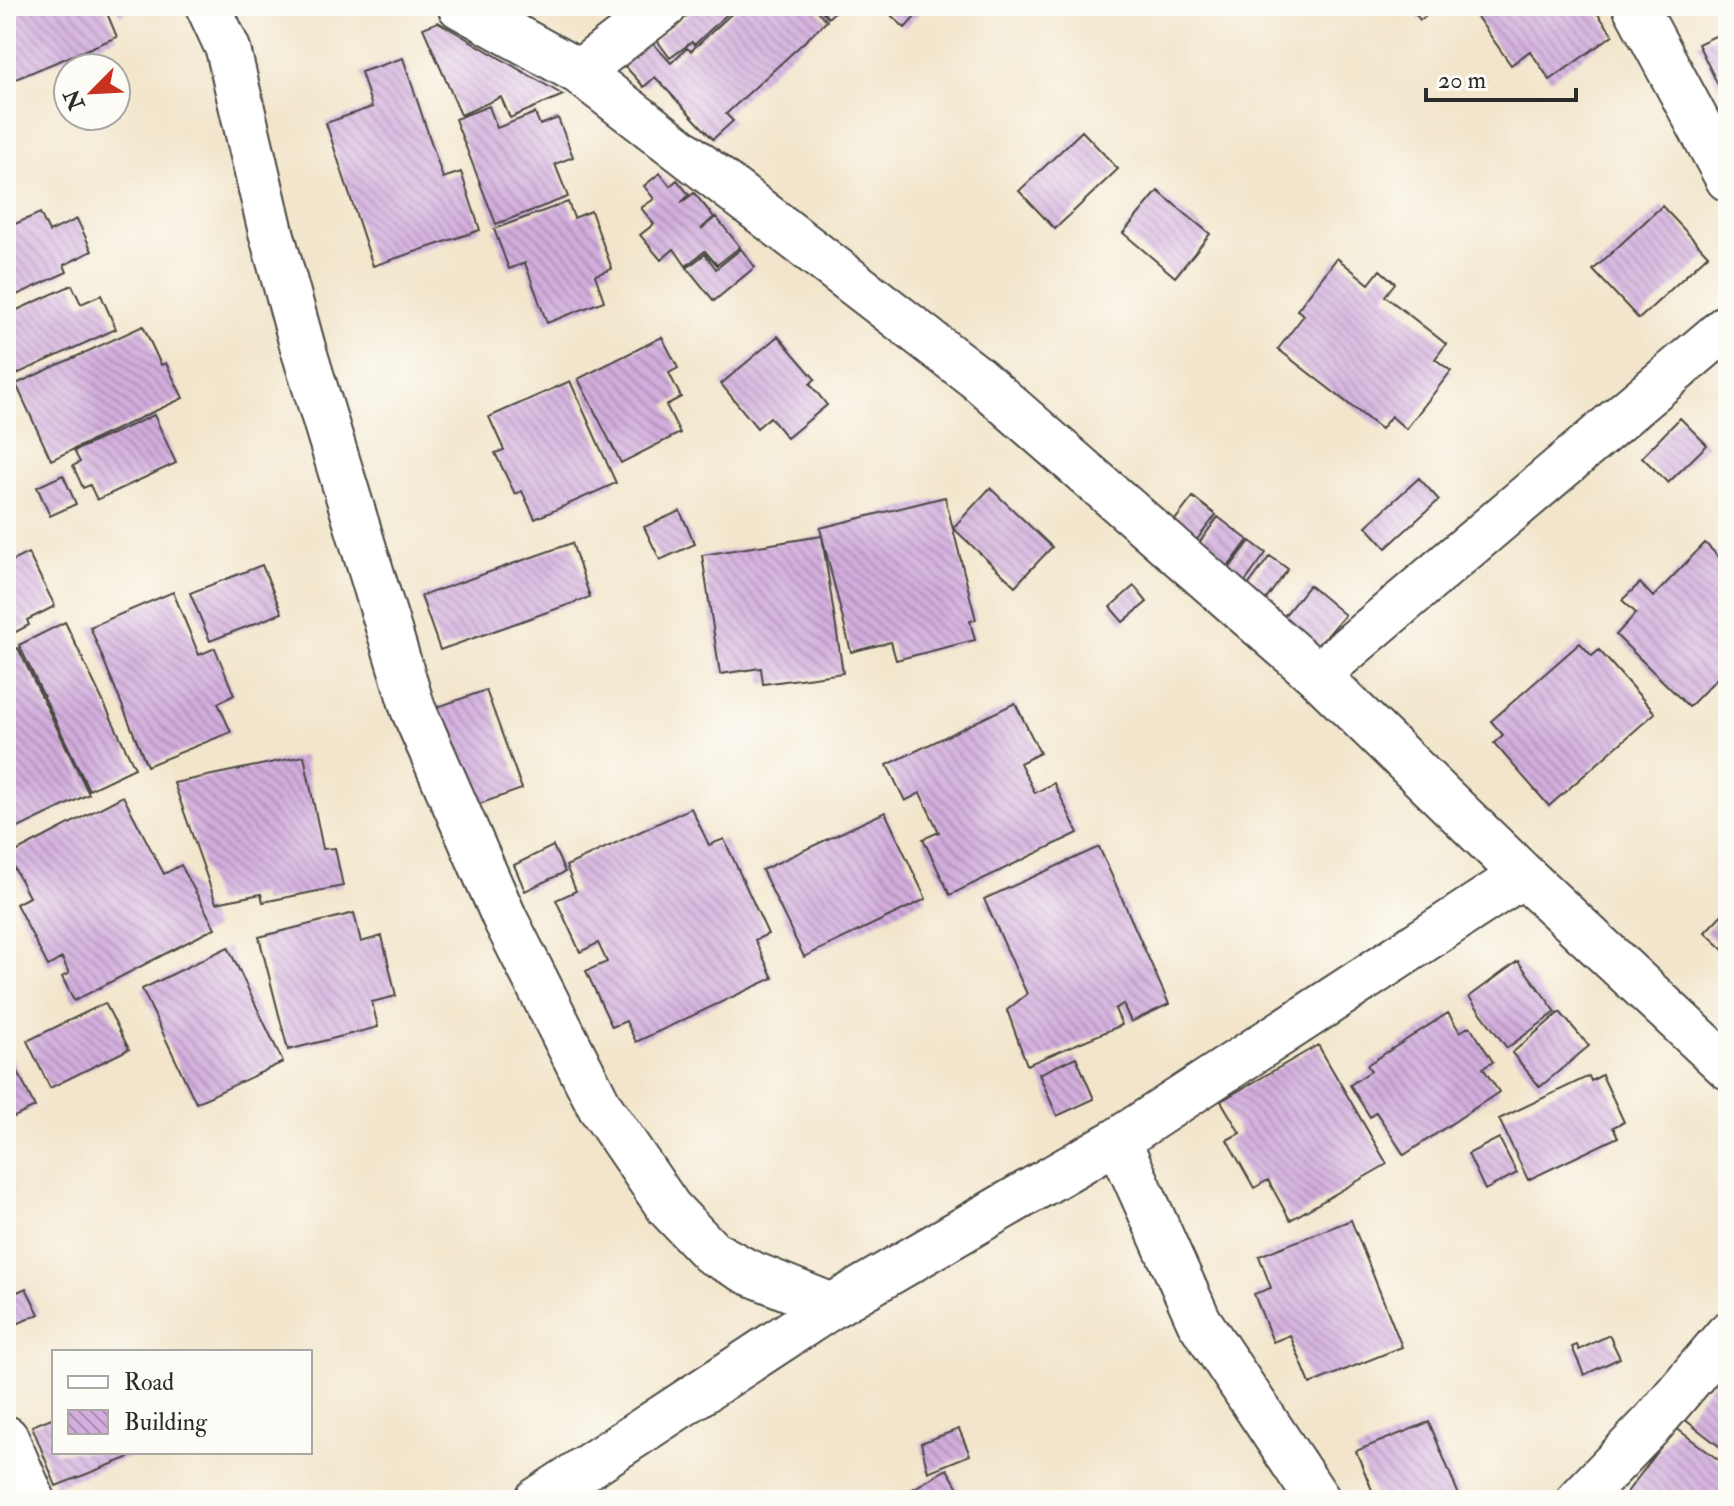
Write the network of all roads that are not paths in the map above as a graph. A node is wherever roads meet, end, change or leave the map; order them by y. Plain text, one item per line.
1 (208, 6) edge
2 (460, 6) edge
3 (665, 6) edge
4 (1635, 6) edge
5 (579, 72) junction
6 (1728, 179) edge
7 (1728, 326) edge
8 (1317, 675) junction
9 (1523, 875) junction
10 (1728, 1067) edge
11 (1118, 1140) junction
12 (832, 1306) junction
13 (1728, 1334) edge
14 (6, 1438) edge
15 (33, 1500) edge
16 (537, 1500) edge
17 (1318, 1500) edge
18 (1579, 1500) edge

1 - 12 street
2 - 5 street
3 - 5 street
4 - 6 street
5 - 8 street
7 - 8 street
8 - 9 street
9 - 10 street
9 - 11 street
11 - 12 street
11 - 17 street
12 - 16 street
13 - 18 street
14 - 15 street

